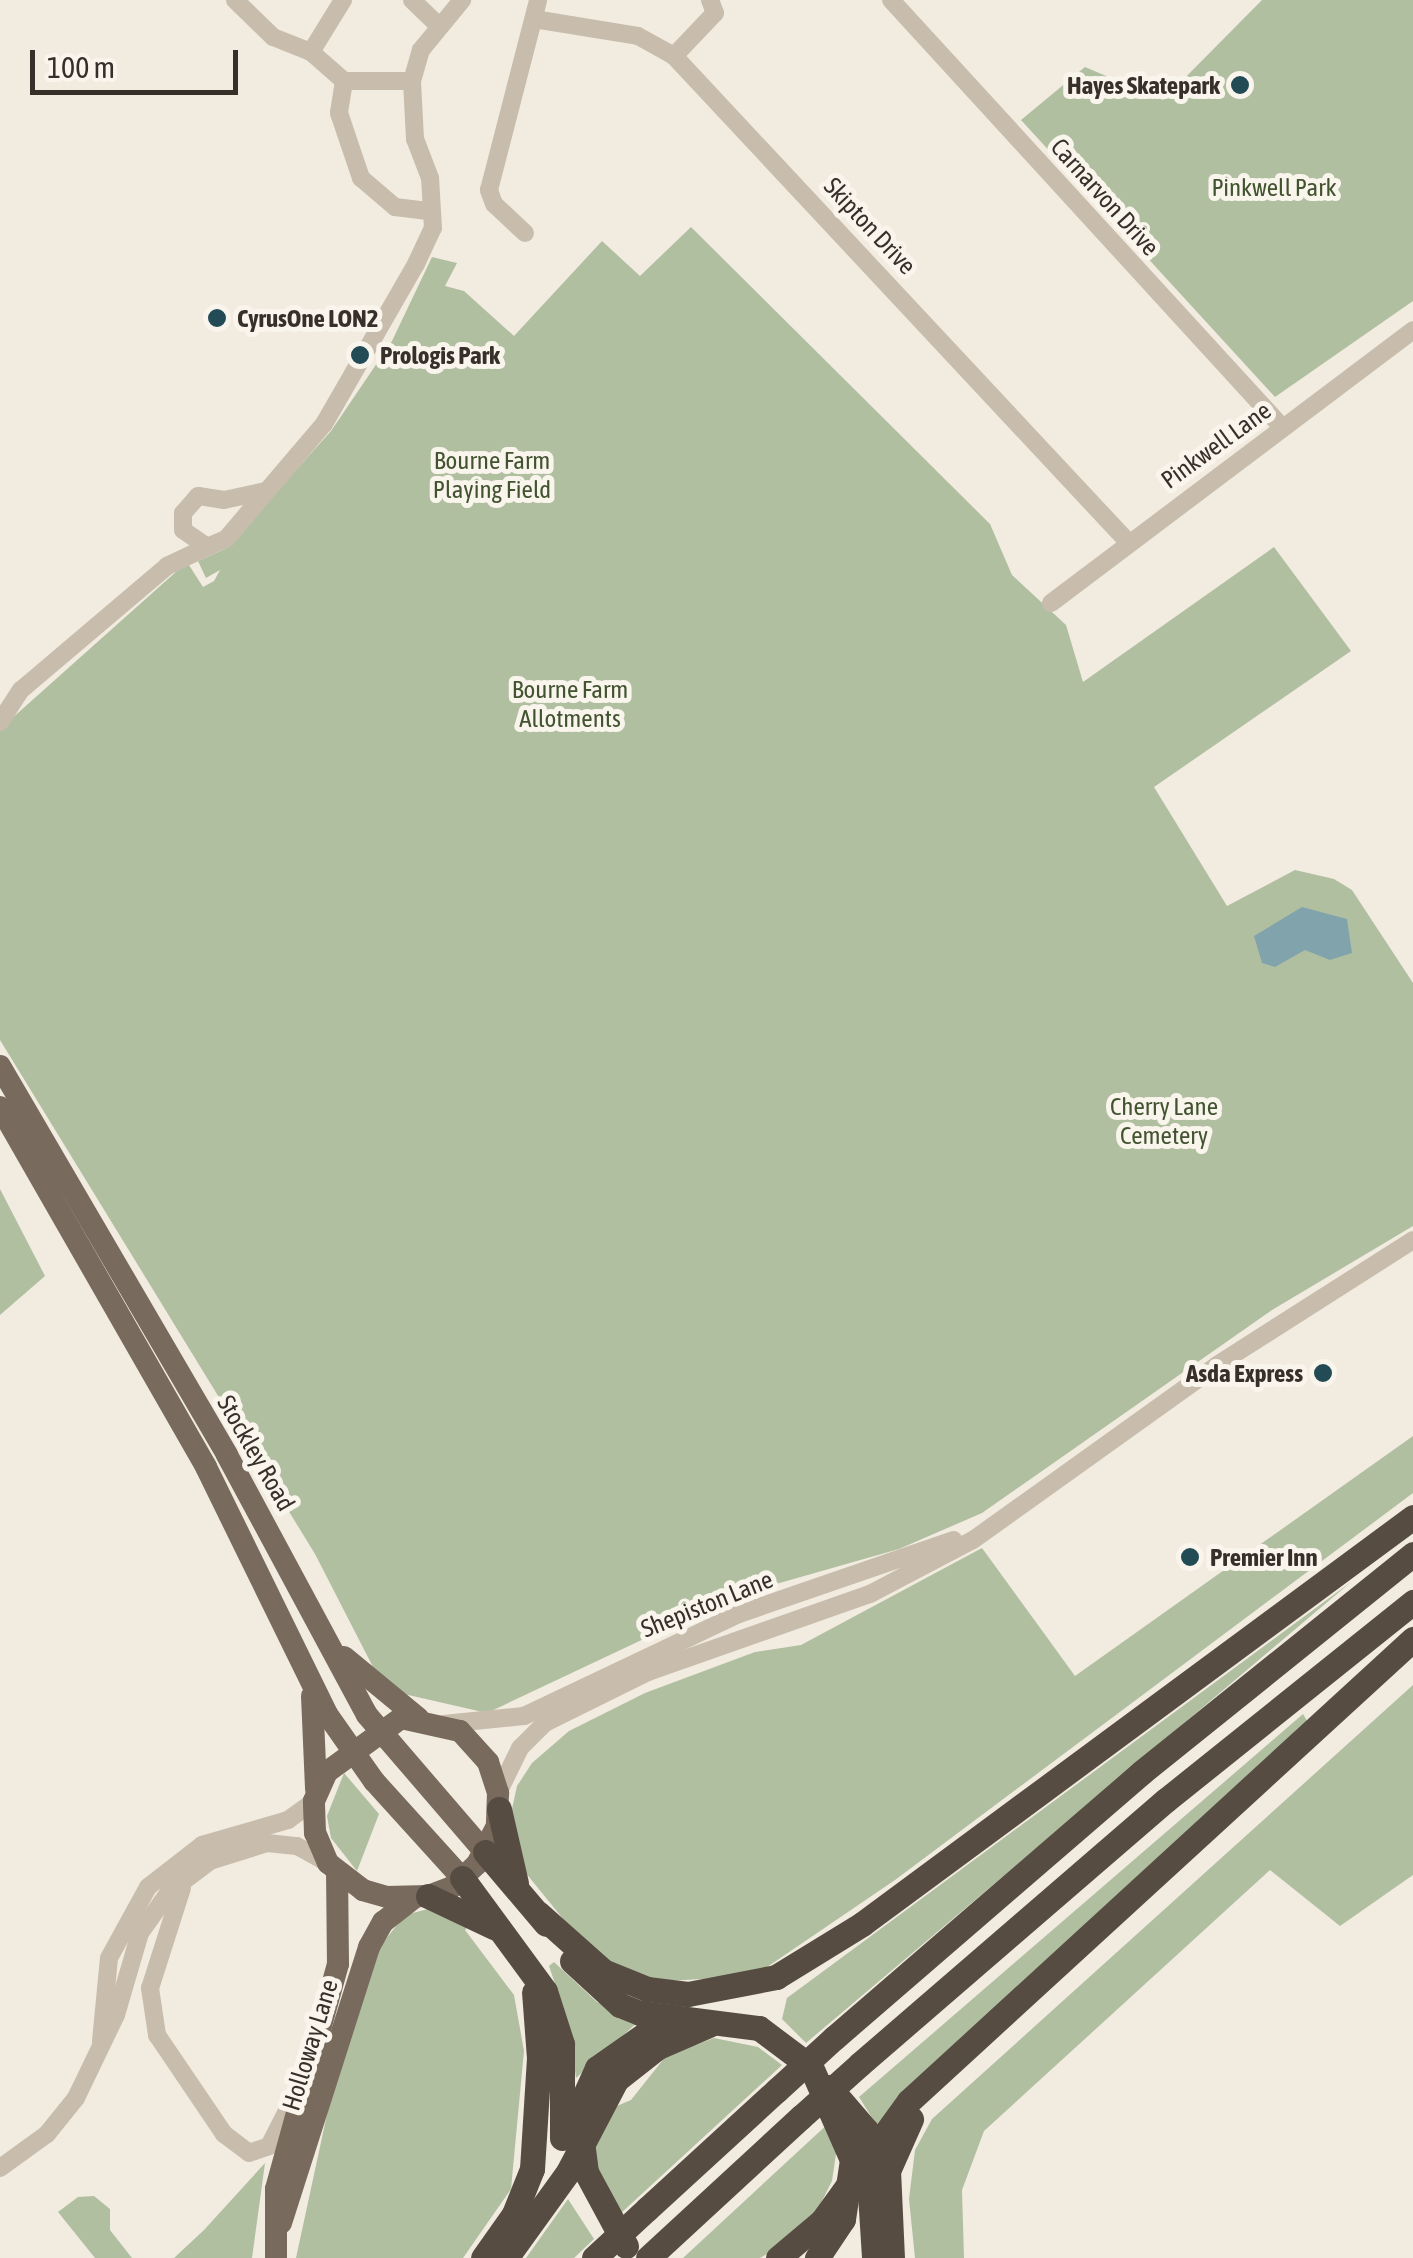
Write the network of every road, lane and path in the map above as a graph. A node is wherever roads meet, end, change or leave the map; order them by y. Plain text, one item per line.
1 (235, 0) edge
2 (343, 0) edge
3 (412, 0) edge
4 (462, 0) edge
5 (538, 0) edge
6 (710, 0) edge
7 (890, 0) edge
8 (534, 19) junction
9 (438, 25) junction
10 (311, 52) junction
11 (674, 56) junction
12 (413, 76) junction
13 (344, 81) junction
14 (430, 211) junction
15 (525, 233) dead end
16 (1413, 330) edge
17 (1282, 427) junction
18 (266, 490) junction
19 (224, 500) junction
20 (232, 530) junction
21 (188, 538) junction
22 (1127, 541) junction
23 (207, 546) junction
24 (166, 566) junction
25 (1050, 603) dead end
26 (4, 704) edge
27 (0, 722) edge
28 (0, 1066) edge
29 (0, 1107) edge
30 (1413, 1240) edge
31 (1413, 1518) edge
32 (991, 1523) junction
33 (1413, 1554) edge
34 (1413, 1602) edge
35 (1413, 1639) edge
36 (327, 1640) junction
37 (304, 1672) junction
38 (418, 1718) junction
39 (444, 1724) junction
40 (378, 1729) junction
41 (350, 1750) junction
42 (315, 1797) junction
43 (498, 1801) junction
44 (485, 1852) junction
45 (333, 1868) junction
46 (190, 1874) junction
47 (462, 1878) junction
48 (517, 1888) junction
49 (422, 1896) junction
50 (538, 1913) junction
51 (862, 1924) junction
52 (511, 1938) junction
53 (532, 1970) junction
54 (667, 2018) junction
55 (716, 2024) junction
56 (101, 2041) junction
57 (315, 2047) junction
58 (969, 2049) junction
59 (817, 2077) junction
60 (870, 2152) junction
61 (574, 2161) junction
62 (0, 2168) edge
63 (852, 2177) junction
64 (280, 2226) junction
65 (637, 2254) edge
66 (276, 2258) edge
67 (483, 2258) edge
68 (506, 2258) edge
69 (594, 2258) edge
70 (778, 2258) edge
71 (817, 2258) edge
72 (874, 2258) edge
73 (892, 2258) edge

1 - 10 street
2 - 10 street
3 - 9 street
4 - 9 street
5 - 8 street
6 - 11 street
7 - 17 street, Carnarvon Drive
8 - 11 street, Skipton Drive
8 - 15 street
9 - 12 street
10 - 13 street
11 - 22 street, Skipton Drive
12 - 13 street
12 - 14 street
13 - 14 street
14 - 18 street
16 - 17 street, Pinkwell Lane
17 - 22 street, Pinkwell Lane
18 - 19 street
18 - 20 street
19 - 20 street
19 - 21 street
20 - 23 street
21 - 23 street
21 - 24 street
22 - 25 street, Pinkwell Lane
23 - 24 street
24 - 26 street
26 - 27 street
28 - 36 main road, Stockley Road
29 - 37 main road, Stockley Road
30 - 32 street, Shepiston Lane
31 - 51 highway
32 - 39 street, Shepiston Lane
32 - 43 street, Shepiston Lane
33 - 69 highway, bridge
34 - 65 highway, bridge
35 - 58 highway
36 - 38 main road
36 - 40 main road, Stockley Road
37 - 41 main road, Stockley Road
37 - 42 main road, Holloway Lane
38 - 39 main road
38 - 40 main road
39 - 43 main road
40 - 41 main road
40 - 44 main road, Stockley Road
41 - 42 main road
41 - 47 main road, Stockley Road
42 - 45 main road, Holloway Lane
42 - 56 street
43 - 44 main road
43 - 48 highway
44 - 47 main road
44 - 48 highway
45 - 46 street
45 - 49 main road
45 - 57 main road, Holloway Lane
46 - 56 street
46 - 57 street
47 - 49 main road, Holloway Lane
47 - 52 highway
48 - 50 highway
49 - 52 highway
49 - 64 main road, Holloway Lane
50 - 51 highway
50 - 54 highway
51 - 54 highway
52 - 53 highway
53 - 61 highway
53 - 67 highway
54 - 55 highway
54 - 61 highway
55 - 59 highway
55 - 61 highway
56 - 62 street
57 - 64 main road, Holloway Lane
58 - 60 highway
58 - 73 highway
59 - 60 highway
59 - 63 highway
60 - 63 highway
60 - 72 highway
61 - 65 highway
61 - 68 highway
63 - 70 highway
63 - 71 highway
64 - 66 main road, Holloway Lane

